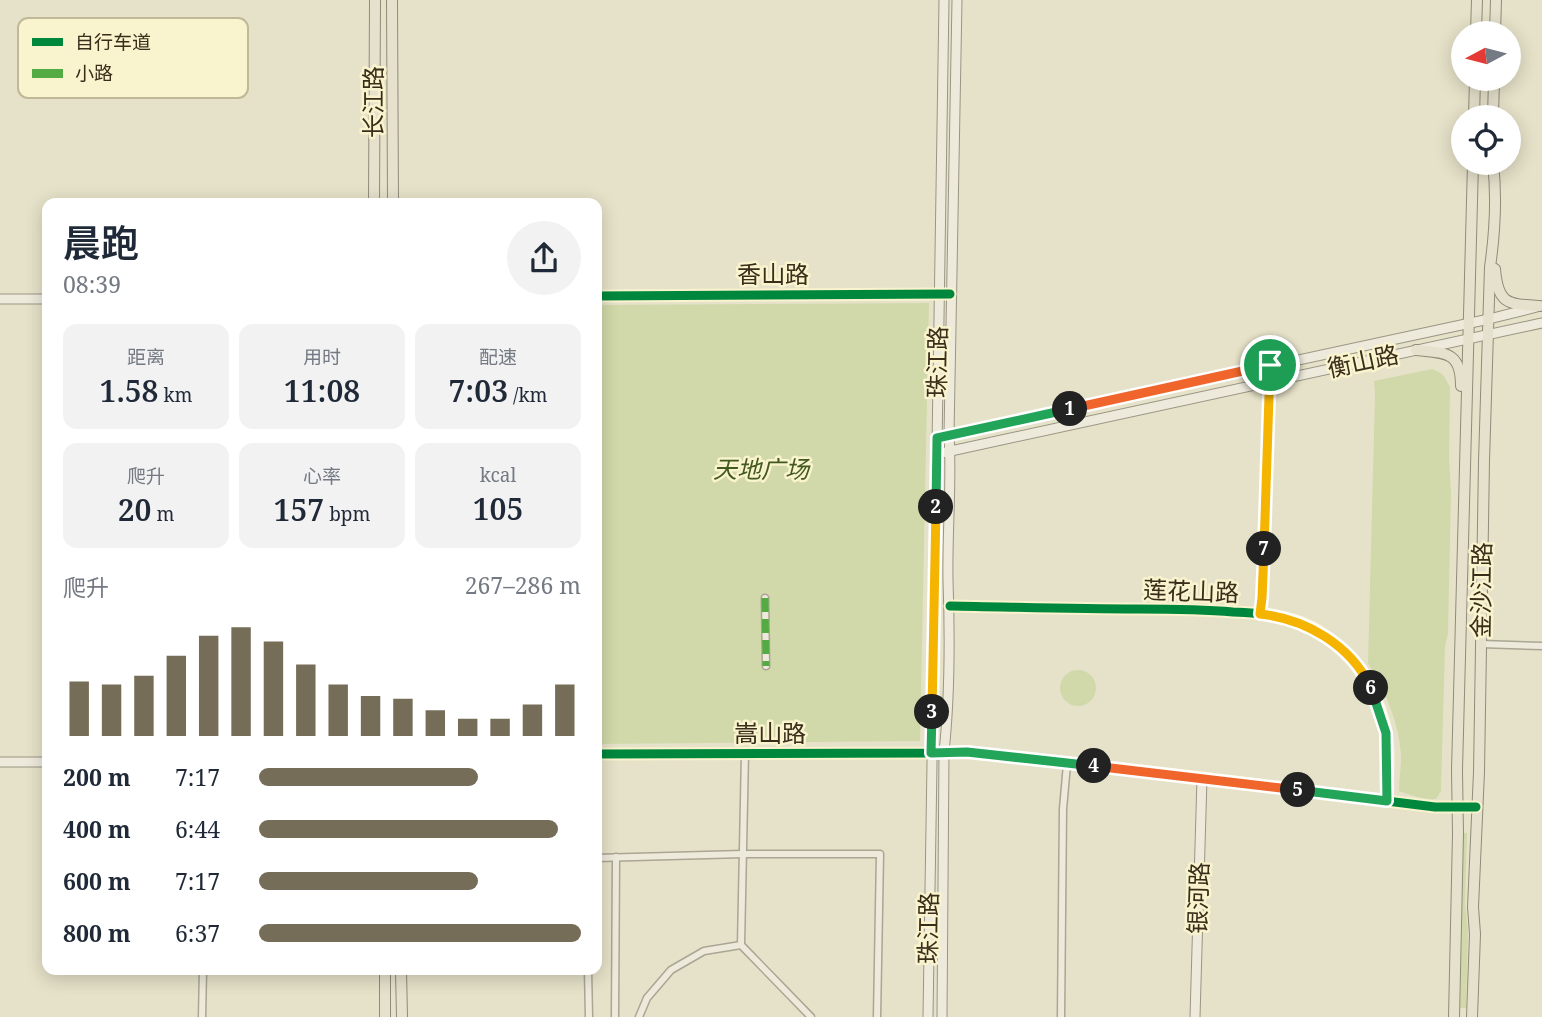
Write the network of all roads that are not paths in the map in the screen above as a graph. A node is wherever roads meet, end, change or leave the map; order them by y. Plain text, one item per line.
1 (374, 0) edge
2 (392, 0) edge
3 (944, 0) edge
4 (957, 0) edge
5 (1477, 0) edge
6 (1496, 0) edge
7 (1476, 21) edge
8 (1495, 21) edge
9 (1473, 175) edge
10 (1494, 175) edge
11 (374, 198) edge
12 (393, 198) edge
13 (1494, 242) junction
14 (939, 294) junction
15 (950, 294) junction
16 (602, 296) edge
17 (0, 299) edge
18 (42, 299) edge
19 (1541, 306) edge
20 (1489, 319) junction
21 (1542, 323) edge
22 (1468, 324) junction
23 (1488, 335) junction
24 (1468, 339) junction
25 (1416, 350) junction
26 (1270, 365) junction
27 (1270, 382) junction
28 (949, 435) junction
29 (937, 438) junction
30 (950, 452) junction
31 (937, 454) junction
32 (1466, 492) junction
33 (765, 598) dead end
34 (950, 606) junction
35 (1260, 614) junction
36 (1481, 644) junction
37 (1542, 646) edge
38 (766, 666) dead end
39 (944, 752) junction
40 (745, 753) junction
41 (931, 753) junction
42 (602, 754) edge
43 (0, 762) edge
44 (42, 762) edge
45 (1067, 764) junction
46 (1202, 778) junction
47 (1387, 801) junction
48 (1476, 807) junction
49 (1458, 808) junction
50 (743, 854) junction
51 (615, 857) junction
52 (602, 858) edge
53 (741, 945) junction
54 (202, 975) edge
55 (385, 975) edge
56 (401, 975) edge
57 (588, 975) edge
58 (202, 1017) edge
59 (385, 1017) edge
60 (402, 1017) edge
61 (589, 1017) edge
62 (615, 1017) edge
63 (639, 1017) edge
64 (811, 1017) edge
65 (877, 1017) edge
66 (928, 1017) edge
67 (942, 1017) edge
68 (1062, 1017) edge
69 (1195, 1017) edge
70 (1454, 1017) edge
71 (1472, 1017) edge

1 - 11 main road, 长江路
2 - 12 main road, 长江路
3 - 14 main road, 珠江路
4 - 15 main road
5 - 7 main road
6 - 8 main road
9 - 22 main road, 金沙江路
10 - 13 main road, 金沙江路
13 - 19 main road
13 - 20 main road, 金沙江路
14 - 15 main road, 香山路
14 - 16 main road, 香山路
14 - 29 main road, 珠江路
15 - 28 main road
17 - 18 main road
19 - 20 main road, 衡山路
20 - 22 main road, 衡山路
20 - 23 main road, 金沙江路
21 - 23 main road, 衡山路
22 - 24 main road, 金沙江路
22 - 26 main road, 衡山路
23 - 24 main road, 衡山路
23 - 36 main road, 金沙江路
24 - 25 main road, 衡山路
24 - 32 main road, 金沙江路
25 - 27 main road, 衡山路
25 - 32 main road
26 - 27 street
26 - 28 main road, 衡山路
27 - 30 main road, 衡山路
27 - 35 street
28 - 29 main road, 衡山路
28 - 30 main road
29 - 31 main road, 珠江路
30 - 31 main road, 衡山路
30 - 34 main road
31 - 41 main road, 珠江路
32 - 49 main road, 金沙江路
33 - 38 street
34 - 35 street, 莲花山路
34 - 39 main road
35 - 47 street, 莲花山路
36 - 37 street
36 - 48 main road, 金沙江路
39 - 41 main road, 嵩山路
39 - 45 main road, 嵩山路
39 - 67 main road
40 - 41 main road, 嵩山路
40 - 42 main road, 嵩山路
40 - 50 street
41 - 66 main road, 珠江路
43 - 44 main road
45 - 46 main road, 嵩山路
45 - 68 street
46 - 47 main road, 嵩山路
46 - 69 main road, 银河路
47 - 49 main road, 嵩山路
48 - 49 main road, 嵩山路
48 - 71 main road, 金沙江路
49 - 70 main road, 金沙江路
50 - 51 street
50 - 53 street
50 - 65 street
51 - 52 street
51 - 62 street
53 - 63 street
53 - 64 street
54 - 58 street
55 - 59 main road
56 - 60 main road
57 - 61 street

